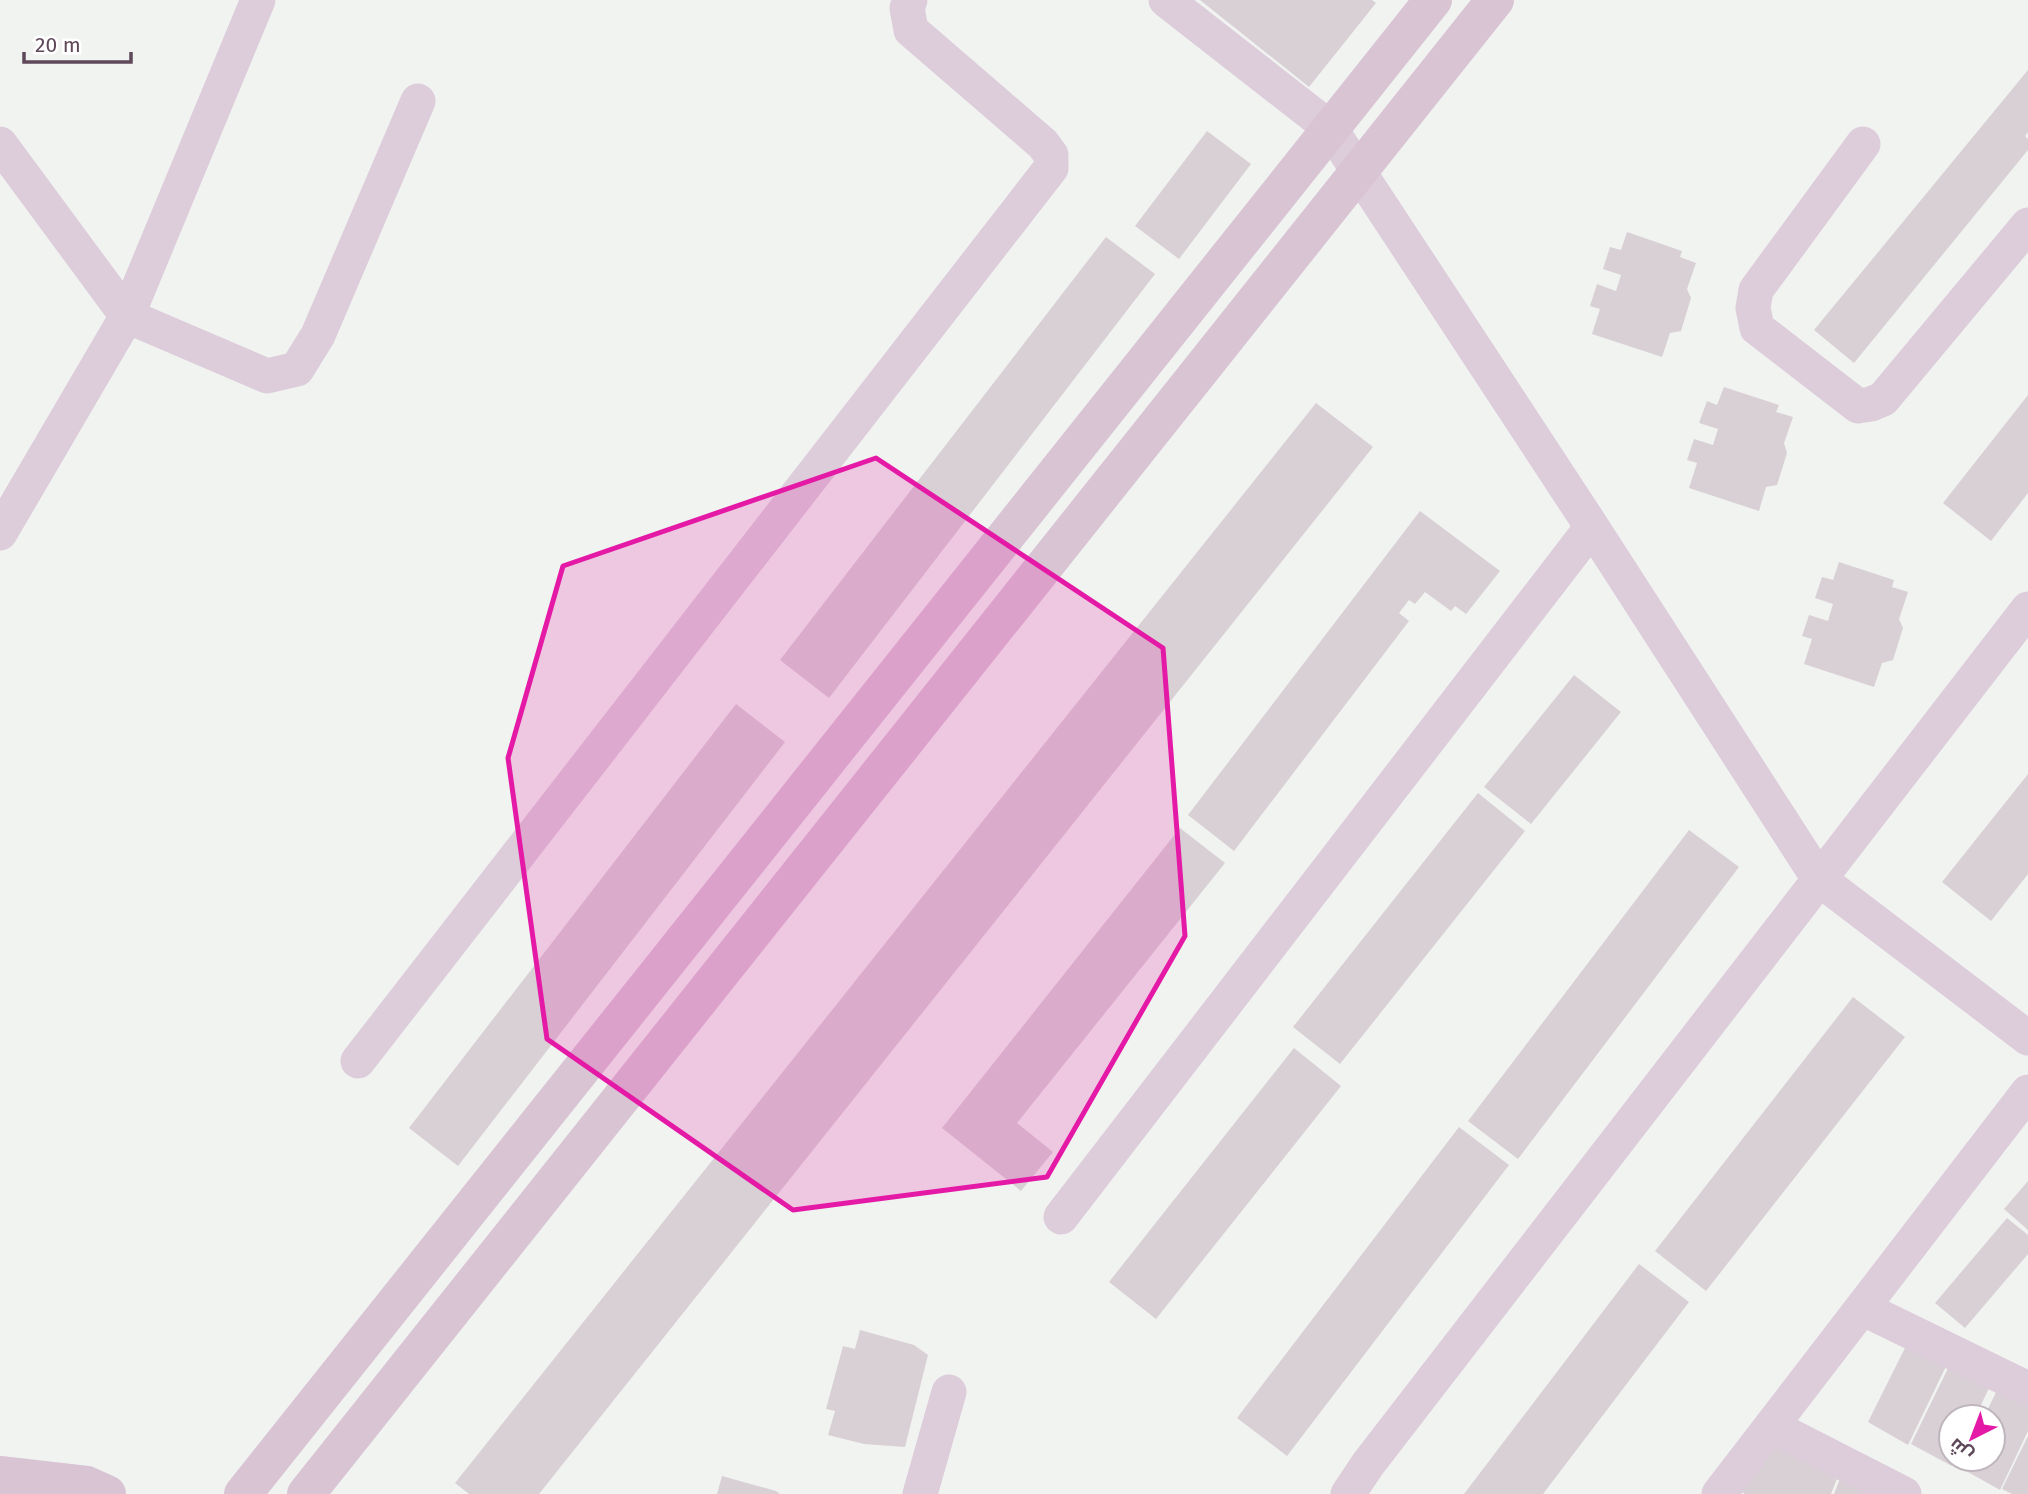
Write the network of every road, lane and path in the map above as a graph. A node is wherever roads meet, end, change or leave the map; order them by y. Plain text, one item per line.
1 (258, 0) edge
2 (910, 0) edge
3 (1166, 0) edge
4 (1433, 0) edge
5 (1495, 0) edge
6 (418, 101) dead end
7 (1330, 128) junction
8 (0, 145) edge
9 (1863, 145) dead end
10 (1359, 171) junction
11 (2028, 225) edge
12 (127, 316) junction
13 (1592, 527) junction
14 (0, 533) edge
15 (2028, 609) edge
16 (1819, 879) junction
17 (2028, 1038) edge
18 (358, 1061) dead end
19 (2028, 1092) edge
20 (1061, 1217) dead end
21 (1862, 1308) junction
22 (2028, 1389) edge
23 (949, 1392) dead end
24 (1771, 1426) junction
25 (0, 1475) edge
26 (107, 1494) edge
27 (243, 1494) edge
28 (306, 1494) edge
29 (920, 1494) edge
30 (1348, 1494) edge
31 (1719, 1494) edge
32 (1905, 1494) edge

1 - 12 street
2 - 18 street
3 - 7 street
4 - 7 main road
5 - 10 main road
6 - 12 street
7 - 10 street
7 - 27 main road
8 - 12 street
9 - 11 street
10 - 13 street
10 - 28 main road
12 - 14 street
13 - 16 street
13 - 20 street
15 - 16 street
16 - 17 street
16 - 30 street
19 - 21 street
21 - 22 street
21 - 24 street
23 - 29 street
24 - 31 street
24 - 32 street
25 - 26 main road

